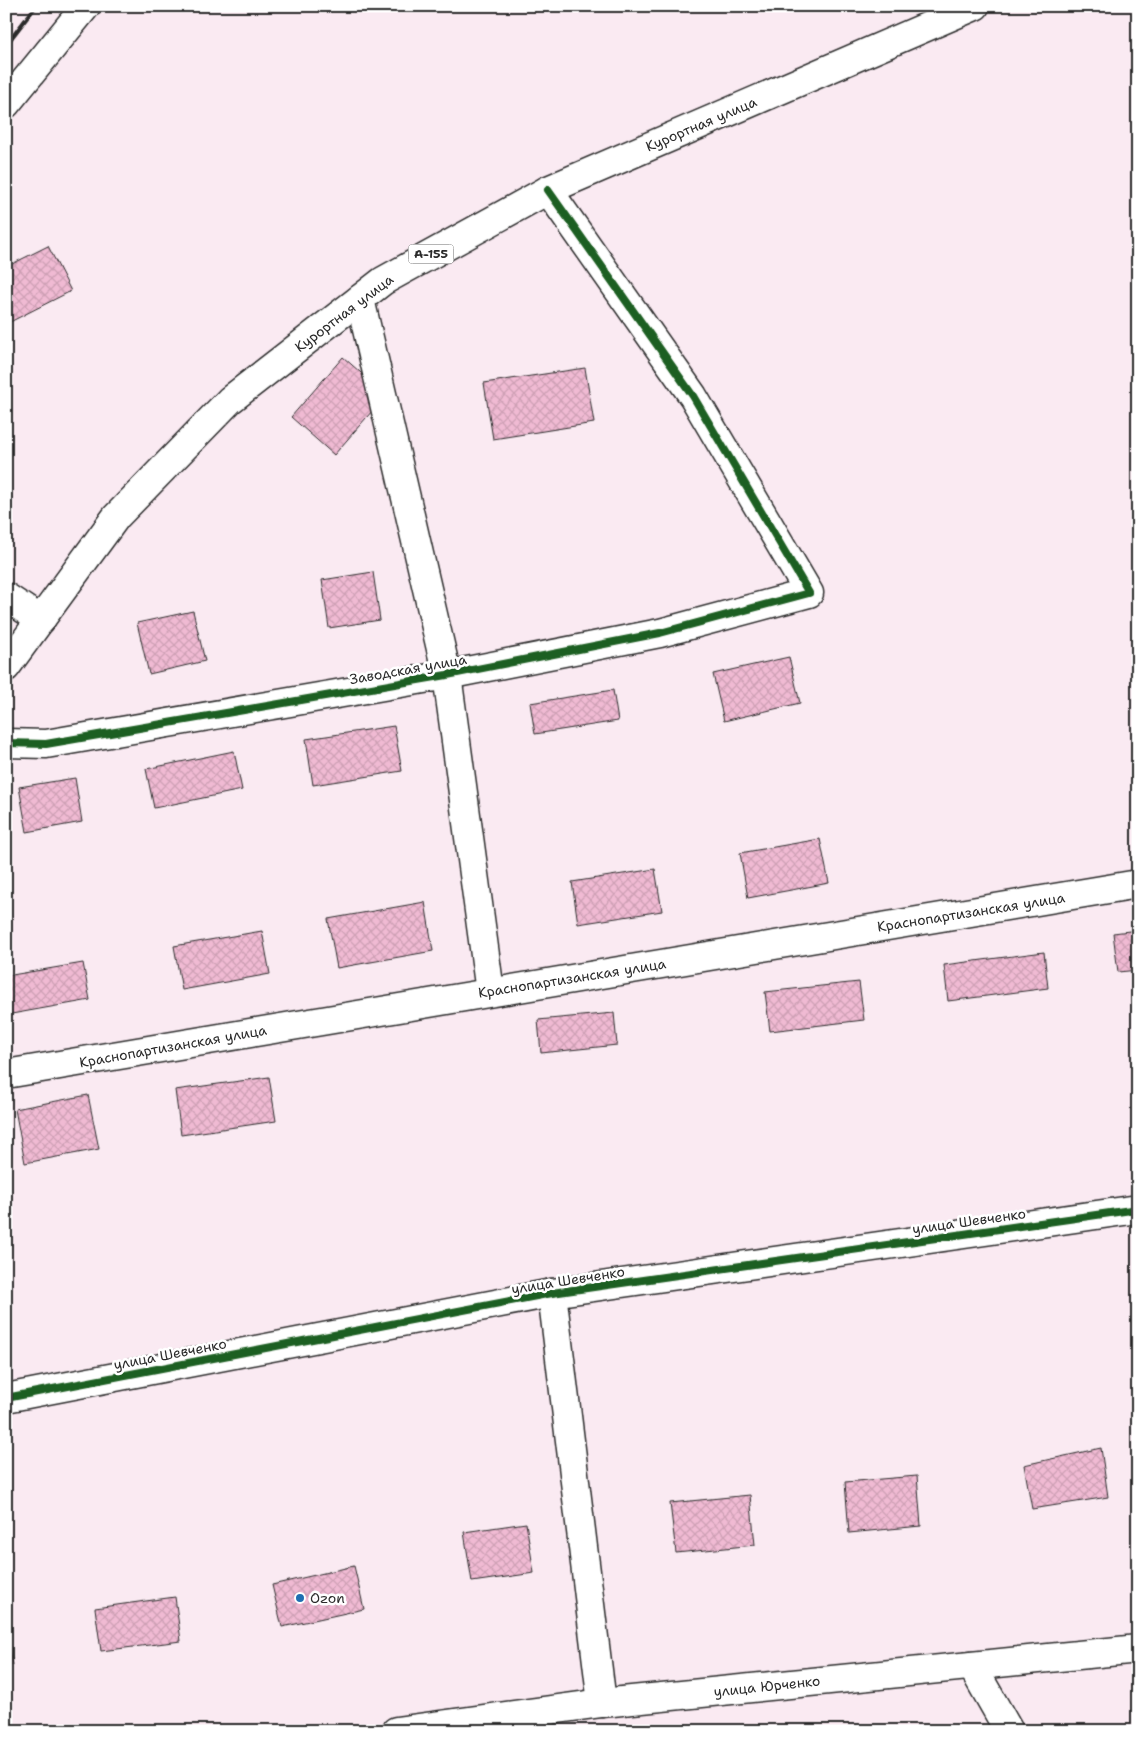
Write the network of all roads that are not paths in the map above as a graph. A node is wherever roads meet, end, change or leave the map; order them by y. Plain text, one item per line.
1 (86, 6) edge
2 (975, 6) edge
3 (6, 104) edge
4 (548, 190) junction
5 (360, 299) junction
6 (6, 597) edge
7 (41, 620) junction
8 (6, 668) edge
9 (447, 675) junction
10 (6, 743) edge
11 (1138, 884) edge
12 (490, 992) junction
13 (6, 1074) edge
14 (1138, 1210) edge
15 (552, 1294) junction
16 (6, 1398) edge
17 (1138, 1649) edge
18 (972, 1666) junction
19 (602, 1703) junction
20 (396, 1731) edge
21 (1009, 1731) edge

1 - 3 street
2 - 4 street, Курортная улица / А-155
4 - 5 street, Курортная улица / А-155
4 - 9 street, Заводская улица
5 - 7 street, Курортная улица / А-155
5 - 9 street
6 - 7 street
7 - 8 street, Курортная улица / А-155
9 - 10 street, Заводская улица
9 - 12 street
11 - 12 street, Краснопартизанская улица
12 - 13 street, Краснопартизанская улица
14 - 15 street, улица Шевченко
15 - 16 street, улица Шевченко
15 - 19 street
17 - 18 street, улица Юрченко
18 - 19 street, улица Юрченко
18 - 21 street
19 - 20 street, улица Юрченко

